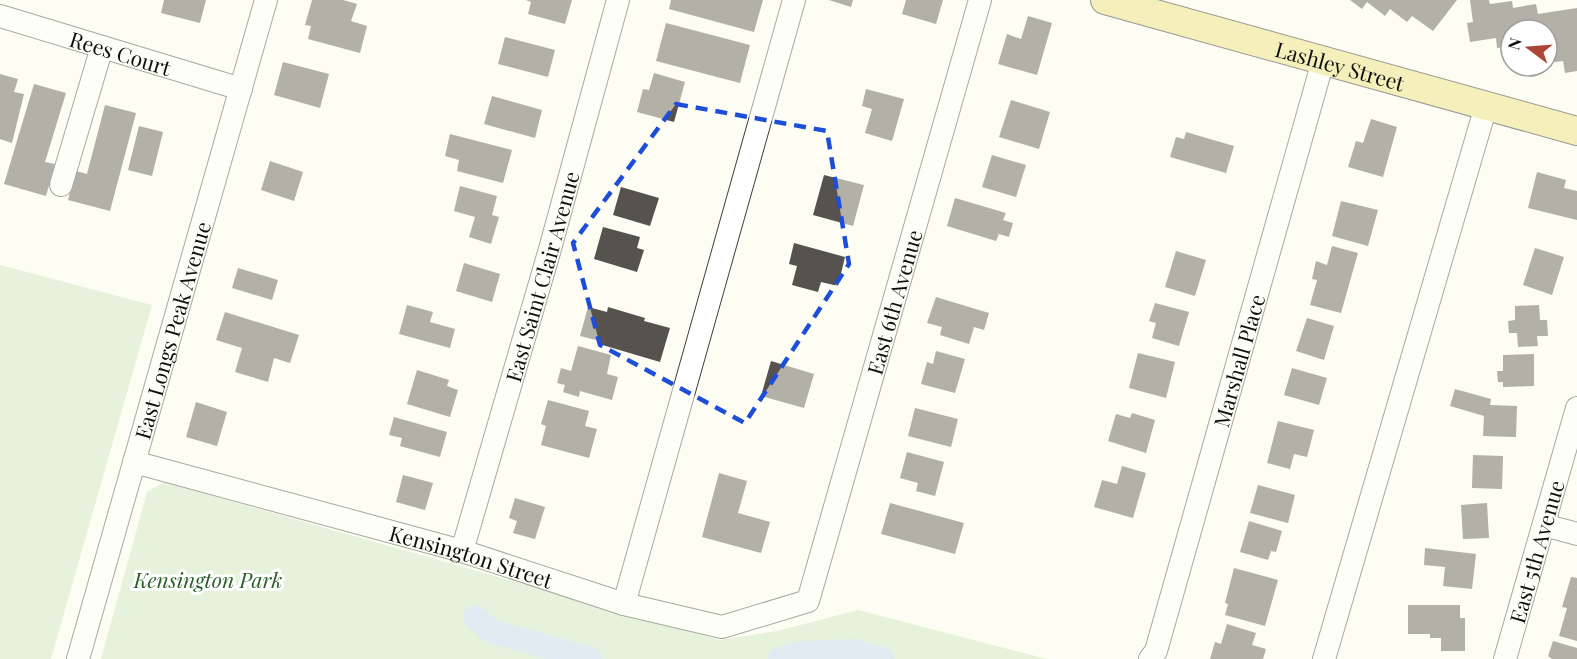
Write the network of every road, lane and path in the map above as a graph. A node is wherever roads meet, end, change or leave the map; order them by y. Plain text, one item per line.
1 (266, 0) edge
2 (618, 0) edge
3 (794, 0) edge
4 (980, 0) edge
5 (1117, 2) edge
6 (0, 16) edge
7 (102, 47) junction
8 (1323, 61) junction
9 (240, 88) junction
10 (1486, 106) junction
11 (1577, 131) edge
12 (61, 185) dead end
13 (1577, 408) edge
14 (134, 462) junction
15 (1544, 525) junction
16 (1577, 534) edge
17 (462, 551) junction
18 (808, 601) joint
19 (624, 604) junction
20 (78, 659) edge
21 (1150, 659) edge
22 (1324, 659) edge
23 (1505, 659) edge

1 - 9 street, East Longs Peak Avenue
2 - 17 street, East Saint Clair Avenue
3 - 19 street
4 - 18 street, East 6th Avenue
5 - 8 main road, Lashley Street
6 - 7 street, Rees Court
7 - 9 street, Rees Court
7 - 12 street
8 - 10 main road, Lashley Street
8 - 21 street, Marshall Place
9 - 14 street, East Longs Peak Avenue
10 - 11 main road, Lashley Street
10 - 22 street
13 - 15 street, East 5th Avenue
14 - 17 street, Kensington Street
14 - 20 street, East Longs Peak Avenue
15 - 16 street
15 - 23 street, East 5th Avenue
17 - 19 street, Kensington Street
18 - 19 street, Kensington Street

